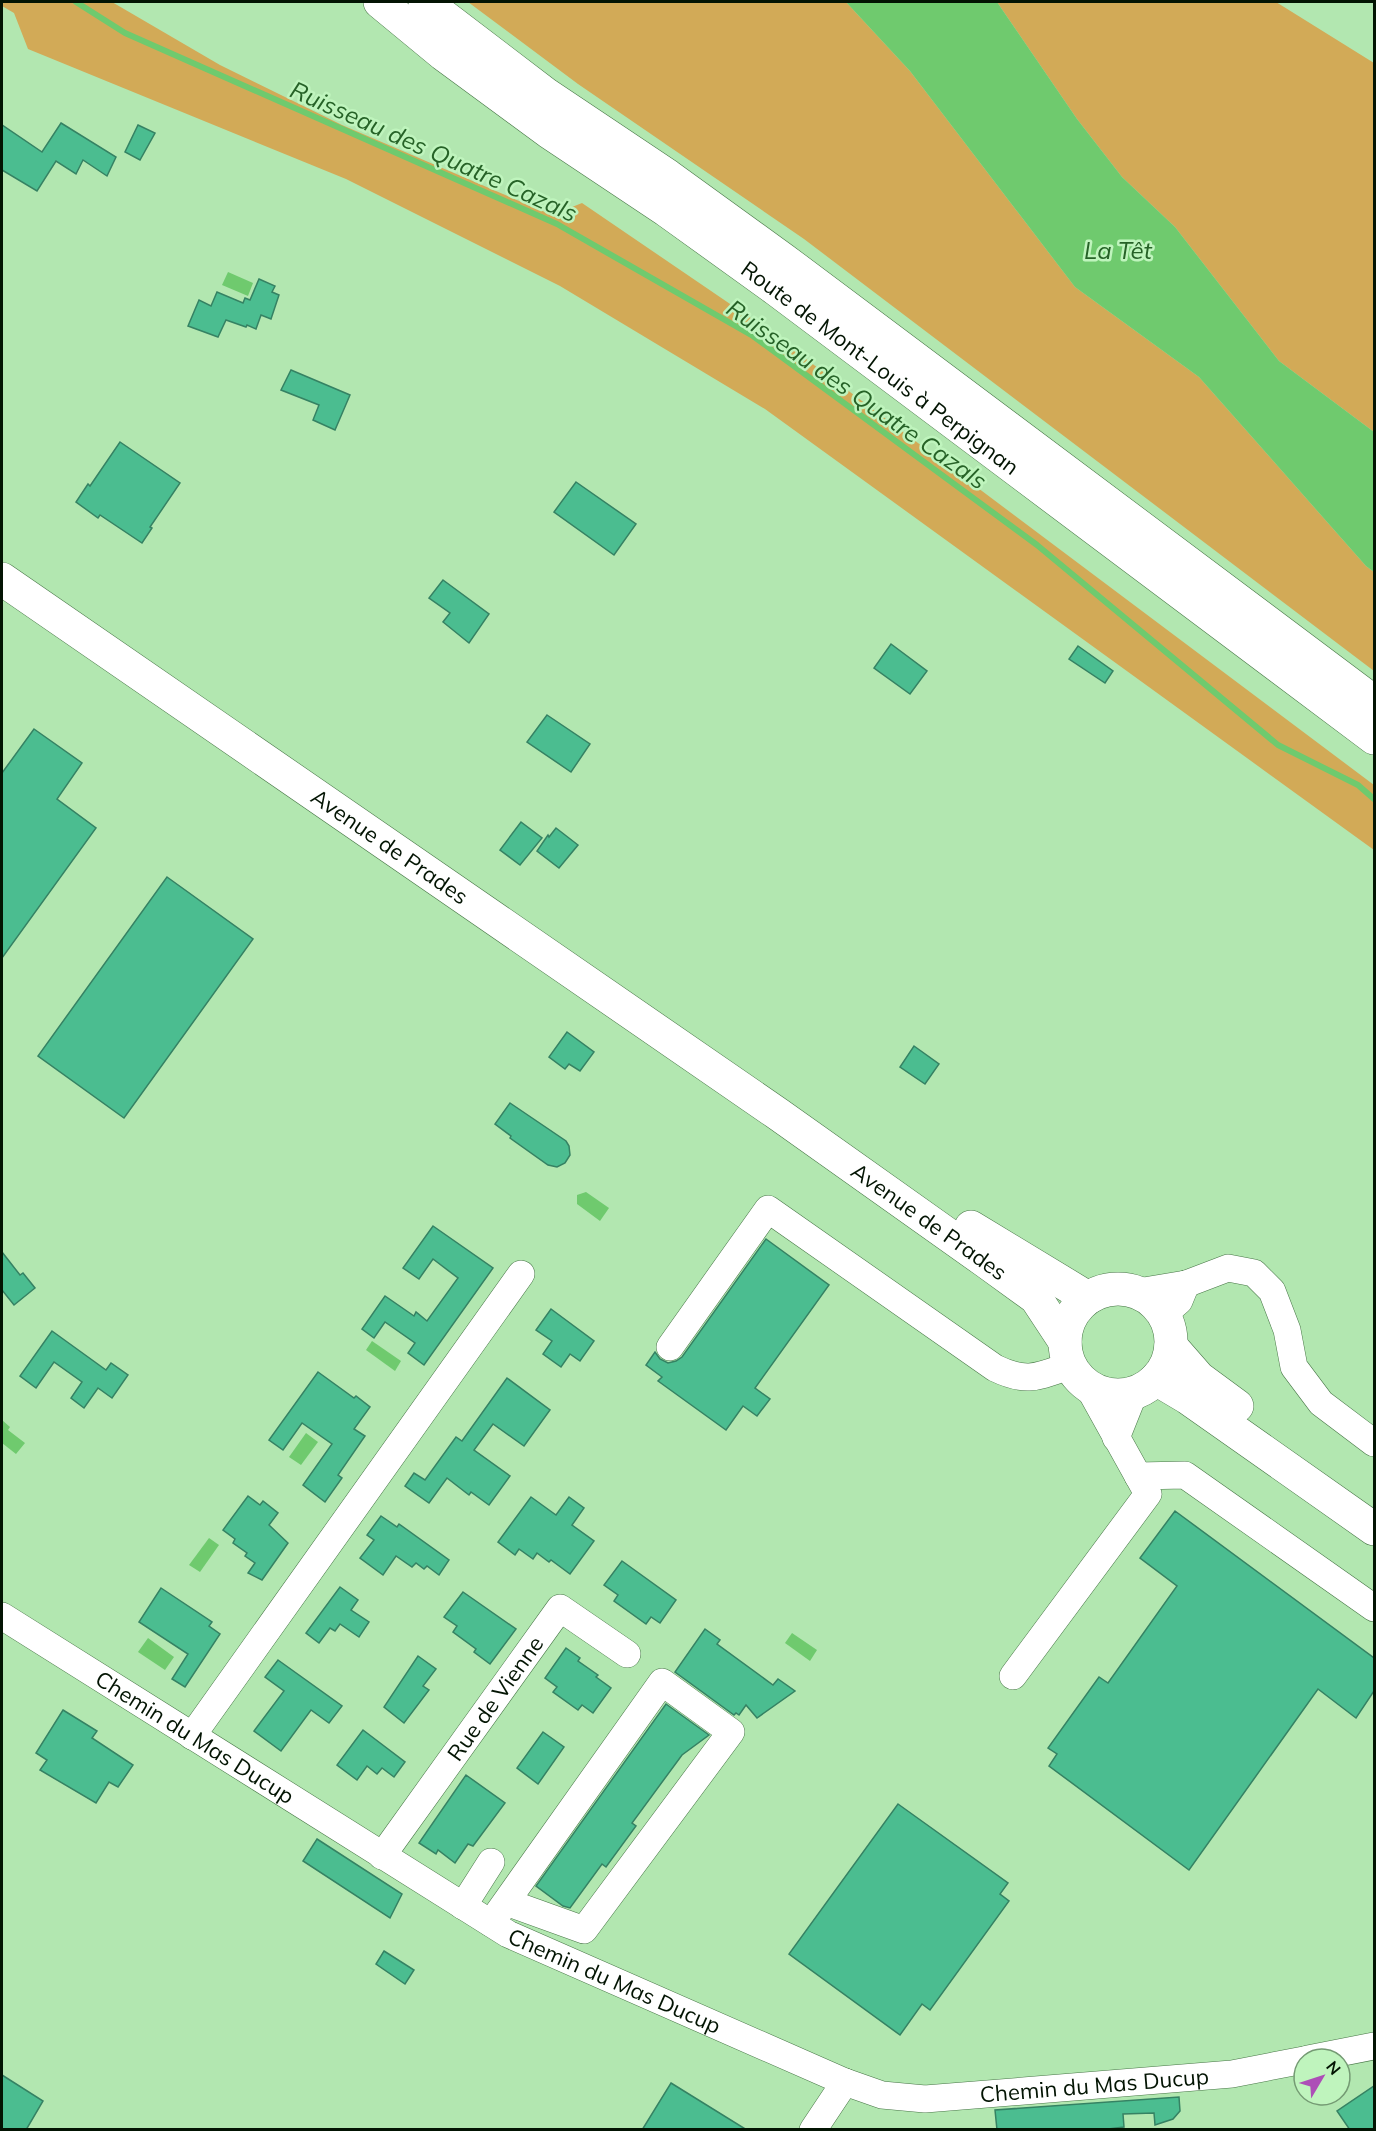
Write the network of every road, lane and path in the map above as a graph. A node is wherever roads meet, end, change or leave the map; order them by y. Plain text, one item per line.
1 (380, 2) edge
2 (425, 2) edge
3 (2, 579) edge
4 (1374, 702) edge
5 (1374, 738) edge
6 (778, 1114) junction
7 (521, 1274) dead end
8 (1186, 1284) junction
9 (1138, 1292) junction
10 (1088, 1298) junction
11 (1164, 1314) junction
12 (1171, 1346) junction
13 (670, 1347) dead end
14 (1075, 1364) junction
15 (1145, 1386) junction
16 (1116, 1438) junction
17 (1374, 1443) edge
18 (1138, 1476) junction
19 (1374, 1510) edge
20 (1374, 1528) edge
21 (1374, 1608) edge
22 (2, 1616) edge
23 (627, 1654) dead end
24 (1013, 1676) dead end
25 (192, 1736) junction
26 (382, 1856) junction
27 (491, 1862) dead end
28 (506, 1902) junction
29 (463, 1906) junction
30 (491, 1923) junction
31 (1374, 2046) edge
32 (1352, 2050) edge
33 (1292, 2062) edge
34 (845, 2082) junction
35 (813, 2130) edge

1 - 5 main road, Route de Mont-Louis à Perpignan
2 - 4 main road, Route de Mont-Louis à Perpignan
3 - 6 main road, Avenue de Prades
6 - 10 main road, Avenue de Prades
6 - 14 main road, Avenue de Prades
7 - 25 street
8 - 9 street
8 - 11 street
8 - 17 street
9 - 10 main road
9 - 11 main road
10 - 14 main road
11 - 12 main road
12 - 15 main road
12 - 19 main road
13 - 14 street
14 - 15 main road
14 - 16 street
15 - 16 street
15 - 20 main road
16 - 18 street
18 - 21 street
18 - 24 street
22 - 25 street, Chemin du Mas Ducup
23 - 26 street, Rue de Vienne
25 - 26 street, Chemin du Mas Ducup
26 - 29 street, Chemin du Mas Ducup
27 - 29 street
28 - 28 street
28 - 30 street
29 - 30 street, Chemin du Mas Ducup
30 - 34 street, Chemin du Mas Ducup
31 - 32 street, Chemin du Mas Ducup
33 - 34 street, Chemin du Mas Ducup
34 - 35 street

